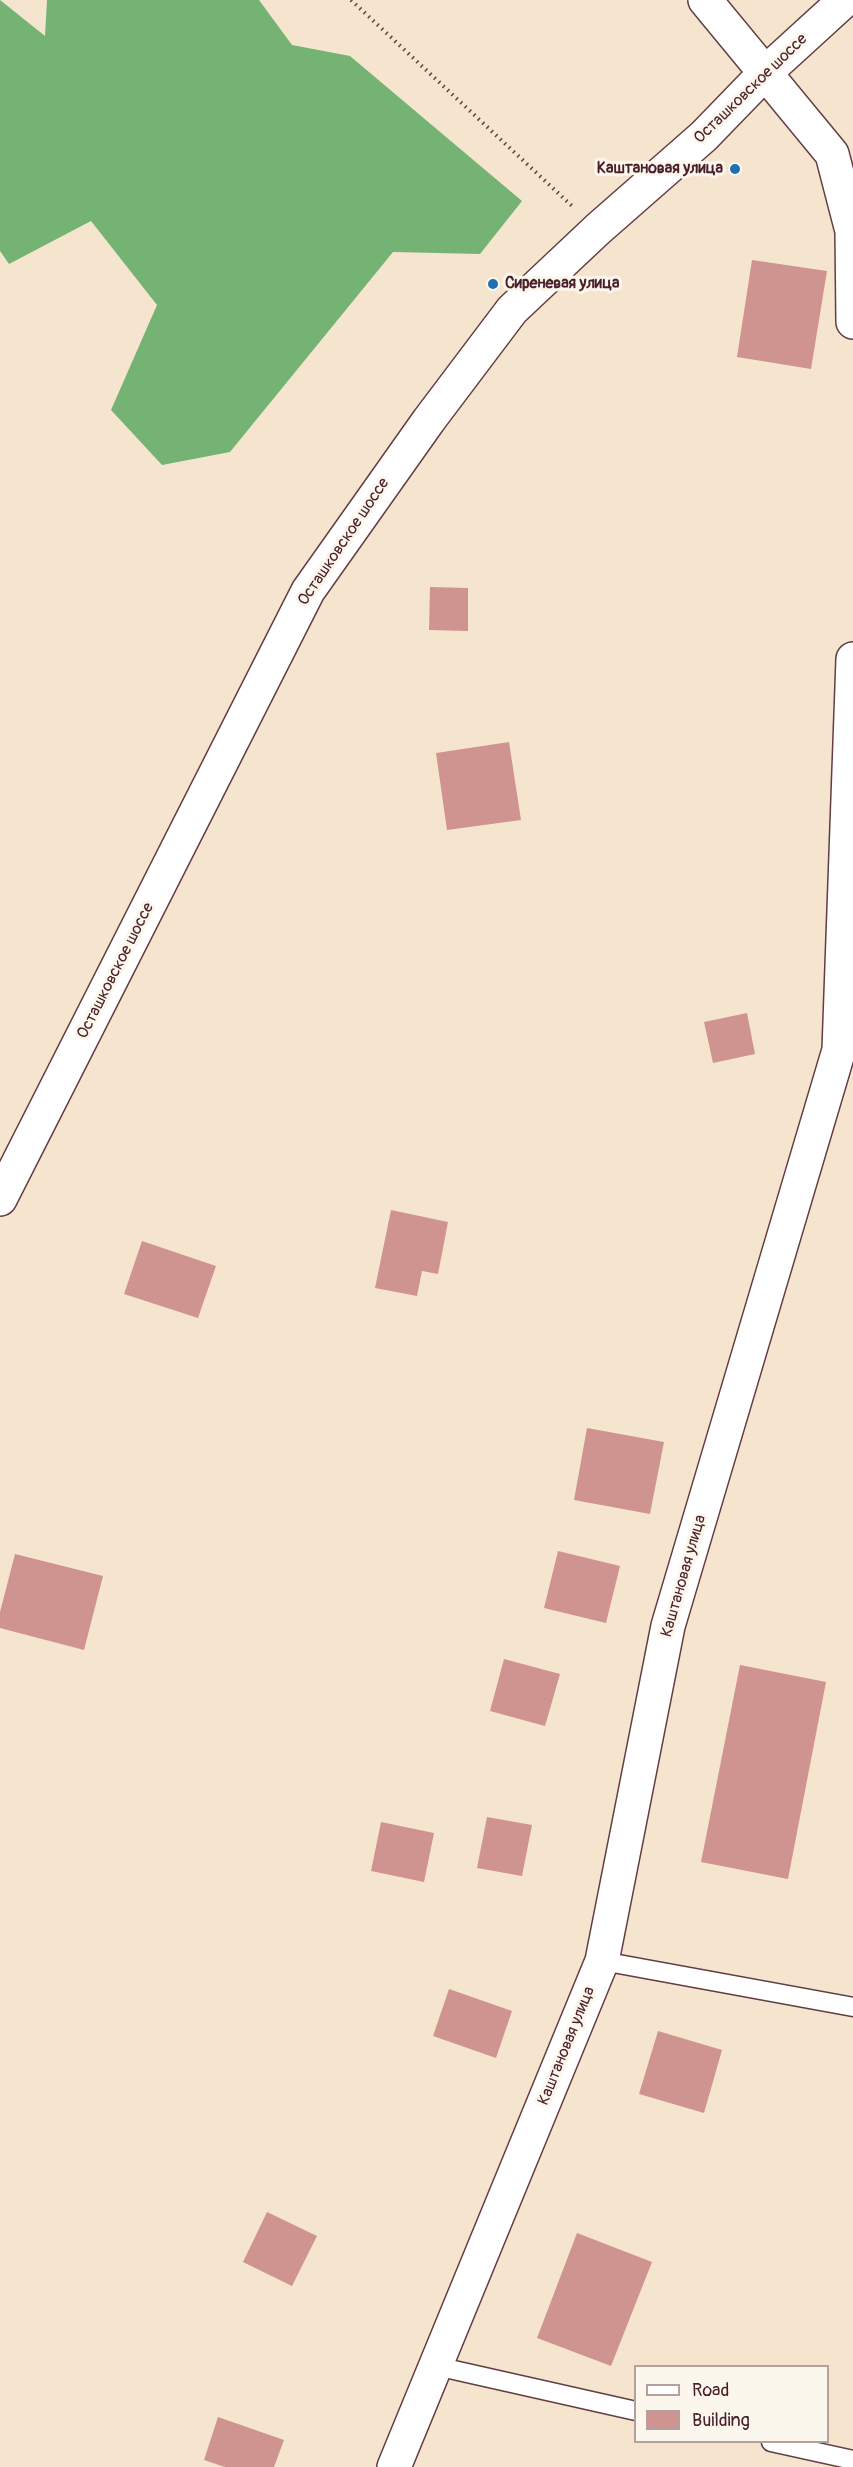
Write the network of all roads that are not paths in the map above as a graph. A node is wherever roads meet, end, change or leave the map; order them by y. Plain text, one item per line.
1 (705, 0) edge
2 (845, 0) edge
3 (765, 73) junction
4 (853, 321) edge
5 (853, 658) edge
6 (0, 1199) edge
7 (602, 1961) junction
8 (853, 2007) edge
9 (436, 2366) junction
10 (634, 2411) edge
11 (776, 2443) edge
12 (853, 2460) edge
13 (394, 2467) edge

1 - 3 street
2 - 3 street, Осташковское шоссе
3 - 4 street
3 - 6 street, Осташковское шоссе
5 - 7 street, Каштановая улица
7 - 8 lane
7 - 9 street, Каштановая улица
9 - 10 lane
9 - 13 street, Каштановая улица
11 - 12 lane

